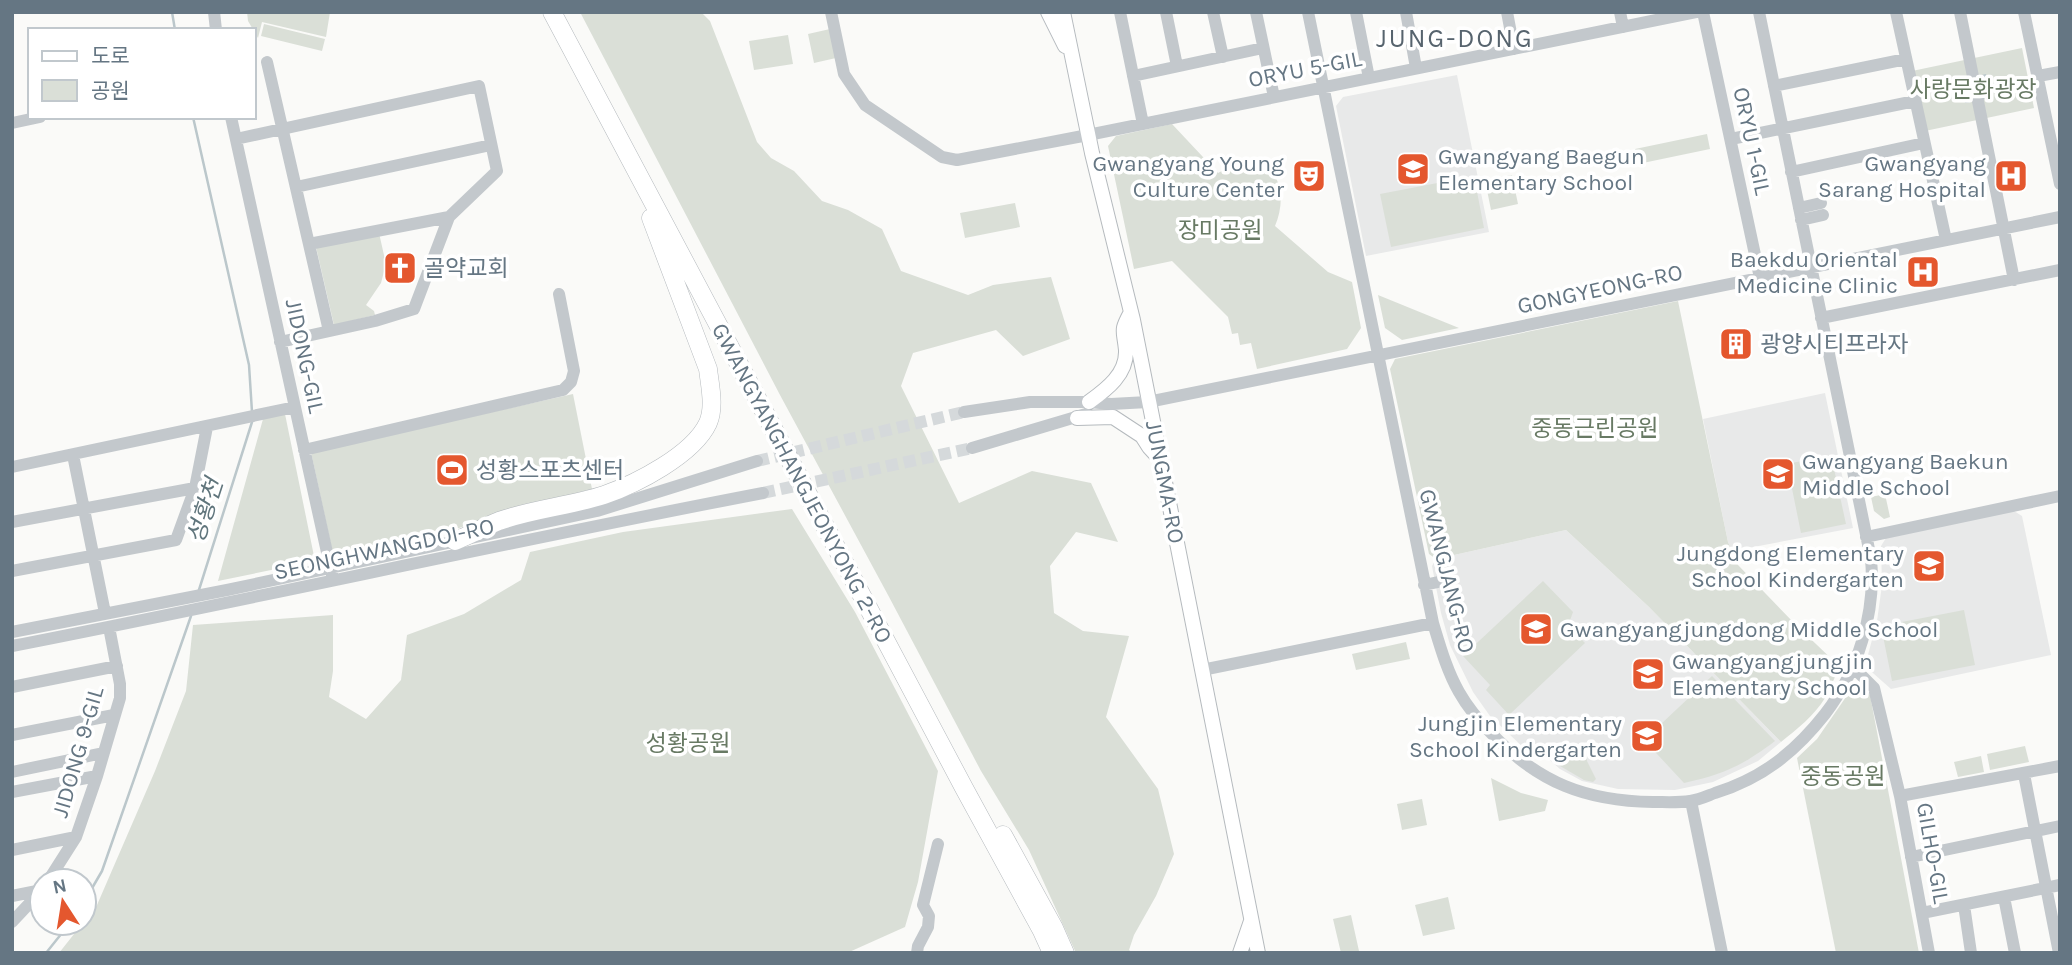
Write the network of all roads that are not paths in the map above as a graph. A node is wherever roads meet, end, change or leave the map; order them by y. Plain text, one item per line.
1 (552, 12) edge
2 (566, 12) edge
3 (831, 12) edge
4 (1048, 12) edge
5 (1063, 12) edge
6 (1120, 12) edge
7 (1166, 12) edge
8 (1213, 12) edge
9 (1256, 12) edge
10 (1308, 12) edge
11 (1356, 12) edge
12 (1406, 12) edge
13 (1507, 12) edge
14 (1620, 12) edge
15 (1696, 12) edge
16 (1703, 12) edge
17 (1759, 12) edge
18 (1896, 12) edge
19 (1960, 12) edge
20 (2024, 12) edge
21 (1623, 27) junction
22 (1263, 48) junction
23 (1514, 49) junction
24 (1223, 57) junction
25 (1906, 59) junction
26 (267, 62) dead end
27 (1074, 65) junction
28 (1177, 66) junction
29 (1416, 68) junction
30 (2060, 72) edge
31 (1133, 76) junction
32 (2038, 76) junction
33 (1369, 78) junction
34 (1774, 86) junction
35 (1323, 87) junction
36 (1274, 97) junction
37 (1915, 101) junction
38 (31, 119) edge
39 (231, 119) edge
40 (12, 123) edge
41 (1143, 124) junction
42 (283, 128) junction
43 (1783, 129) junction
44 (1088, 135) junction
45 (236, 139) junction
46 (1731, 139) junction
47 (1924, 143) junction
48 (491, 145) junction
49 (625, 149) junction
50 (1791, 172) junction
51 (2060, 184) edge
52 (296, 187) junction
53 (1822, 209) dead end
54 (1800, 214) junction
55 (2060, 216) edge
56 (449, 217) junction
57 (2003, 228) junction
58 (1946, 240) junction
59 (309, 244) junction
60 (1811, 267) junction
61 (2060, 270) edge
62 (1760, 278) junction
63 (2014, 280) junction
64 (559, 294) dead end
65 (1131, 313) junction
66 (1821, 318) junction
67 (329, 331) junction
68 (280, 342) junction
69 (1377, 355) junction
70 (1089, 402) junction
71 (1149, 402) junction
72 (1111, 404) junction
73 (295, 407) junction
74 (964, 412) tunnel mouth
75 (1077, 418) junction
76 (211, 426) junction
77 (972, 448) tunnel mouth
78 (304, 450) junction
79 (73, 455) junction
80 (1161, 460) junction
81 (757, 461) tunnel mouth
82 (12, 467) edge
83 (195, 488) junction
84 (763, 493) tunnel mouth
85 (2060, 496) edge
86 (84, 508) junction
87 (12, 522) edge
88 (1866, 537) junction
89 (455, 541) junction
90 (93, 555) junction
91 (331, 568) junction
92 (12, 570) edge
93 (1443, 581) dead end
94 (332, 582) junction
95 (1424, 585) junction
96 (105, 614) junction
97 (1433, 623) junction
98 (109, 627) junction
99 (12, 632) edge
100 (12, 646) edge
101 (117, 666) junction
102 (1853, 667) junction
103 (1202, 670) junction
104 (12, 687) edge
105 (114, 715) junction
106 (12, 735) edge
107 (103, 753) junction
108 (2060, 766) edge
109 (12, 772) edge
110 (2024, 774) junction
111 (97, 776) junction
112 (12, 792) edge
113 (1900, 796) junction
114 (1691, 802) junction
115 (2060, 826) edge
116 (2036, 831) junction
117 (76, 837) junction
118 (937, 844) dead end
119 (12, 850) edge
120 (1911, 857) junction
121 (57, 867) edge
122 (2053, 886) edge
123 (2004, 897) junction
124 (28, 905) edge
125 (1964, 905) junction
126 (1922, 913) junction
127 (1251, 919) junction
128 (12, 922) edge
129 (917, 953) edge
130 (1052, 953) edge
131 (1065, 953) edge
132 (1240, 953) edge
133 (1258, 953) edge
134 (1722, 953) edge
135 (1928, 953) edge
136 (1971, 953) edge
137 (2014, 953) edge
138 (2059, 953) edge

1 - 49 highway, GWANGYANGHANGJEONYONG 2-RO
2 - 131 highway, GWANGYANGHANGJEONYONG 2-RO
3 - 44 street, ORYU 5-GIL
4 - 27 main road
5 - 27 main road, JUNGMA-RO
6 - 31 street
7 - 28 street
8 - 24 street
9 - 22 street
10 - 35 street, GWANGJANG-RO
11 - 33 street
12 - 29 street
13 - 23 street
14 - 21 street
15 - 21 street, ORYU 5-GIL
16 - 46 street, ORYU 1-GIL
17 - 34 street, GWANGJANG-RO
18 - 25 street
19 - 57 street
20 - 32 street
21 - 23 street, ORYU 5-GIL
22 - 24 street
22 - 36 street
23 - 29 street, ORYU 5-GIL
24 - 28 street
25 - 34 street
25 - 37 street
26 - 42 street, JIDONG-GIL
27 - 44 main road, JUNGMA-RO
28 - 31 street
29 - 33 street, ORYU 5-GIL
30 - 32 street
31 - 41 street
32 - 51 street
33 - 35 street, ORYU 5-GIL
34 - 43 street, GWANGJANG-RO
35 - 36 street, ORYU 5-GIL
35 - 69 street, GWANGJANG-RO
36 - 41 street, ORYU 5-GIL
37 - 43 street
37 - 47 street
38 - 40 street
39 - 45 street, JIDONG-GIL
41 - 44 street, ORYU 5-GIL
42 - 45 street
42 - 48 street
42 - 52 street, JIDONG-GIL
43 - 46 street
43 - 50 street, GWANGJANG-RO
44 - 65 main road, JUNGMA-RO
45 - 68 street, JIDONG-GIL
46 - 62 street, ORYU 1-GIL
47 - 50 street
47 - 58 street
48 - 52 street
48 - 56 street
49 - 89 highway
49 - 130 highway, GWANGYANGHANGJEONYONG 2-RO
50 - 54 street, GWANGJANG-RO
52 - 59 street, JIDONG-GIL
53 - 54 street
54 - 60 street, GWANGJANG-RO
55 - 57 street, GONGYEONG-RO
56 - 59 street
56 - 67 street, JIDONG-GIL
57 - 58 street, GONGYEONG-RO
57 - 63 street
58 - 60 street, GONGYEONG-RO
59 - 67 street, JIDONG-GIL
60 - 62 street, GONGYEONG-RO
60 - 66 street, GWANGJANG-RO
61 - 63 street
62 - 69 street, GONGYEONG-RO
63 - 66 street
64 - 78 street
65 - 70 main road
65 - 71 main road, JUNGMA-RO
66 - 88 street, GWANGJANG-RO
67 - 68 street
68 - 73 street, JIDONG-GIL
69 - 71 street, GONGYEONG-RO
69 - 95 street, GWANGJANG-RO
70 - 72 street
70 - 74 street
71 - 72 street
71 - 80 main road, JUNGMA-RO
72 - 75 street
73 - 76 street
73 - 78 street, JIDONG-GIL
75 - 77 street
75 - 80 main road
76 - 79 street
76 - 83 street
78 - 91 street, JIDONG-GIL
79 - 82 street
79 - 86 street
80 - 103 main road, JUNGMA-RO
81 - 89 street, SEONGHWANGDOI-RO
83 - 86 street
83 - 90 street
84 - 94 street, SEONGHWANGDOI-RO
85 - 88 street
86 - 87 street
86 - 90 street
88 - 102 street, GWANGJANG-RO
89 - 91 street, SEONGHWANGDOI-RO
90 - 92 street
90 - 96 street
91 - 94 street, JIDONG-GIL
91 - 96 street, SEONGHWANGDOI-RO
93 - 95 street
94 - 98 street, SEONGHWANGDOI-RO
95 - 97 street, GWANGJANG-RO
96 - 99 street, SEONGHWANGDOI-RO
97 - 103 street
97 - 114 street, GWANGJANG-RO
98 - 100 street, SEONGHWANGDOI-RO
98 - 101 street, JIDONG 9-GIL
101 - 104 street
101 - 105 street, JIDONG 9-GIL
102 - 113 street
102 - 114 street, GWANGJANG-RO
103 - 127 main road, JUNGMA-RO
105 - 106 street
105 - 107 street, JIDONG 9-GIL
107 - 109 street
107 - 111 street, JIDONG 9-GIL
108 - 110 street, GILHO-GIL
110 - 113 street, GILHO-GIL
110 - 116 street
111 - 112 street
111 - 117 street, JIDONG 9-GIL
113 - 120 street, GILHO-GIL
114 - 134 street
115 - 116 street
116 - 120 street
116 - 122 street
117 - 119 street
117 - 121 street, JIDONG 9-GIL
118 - 129 street
120 - 126 street, GILHO-GIL
122 - 123 street
122 - 138 street
123 - 125 street
123 - 137 street
124 - 128 street
125 - 126 street
125 - 136 street
126 - 135 street, GILHO-GIL
127 - 132 main road
127 - 133 main road, JUNGMA-RO

